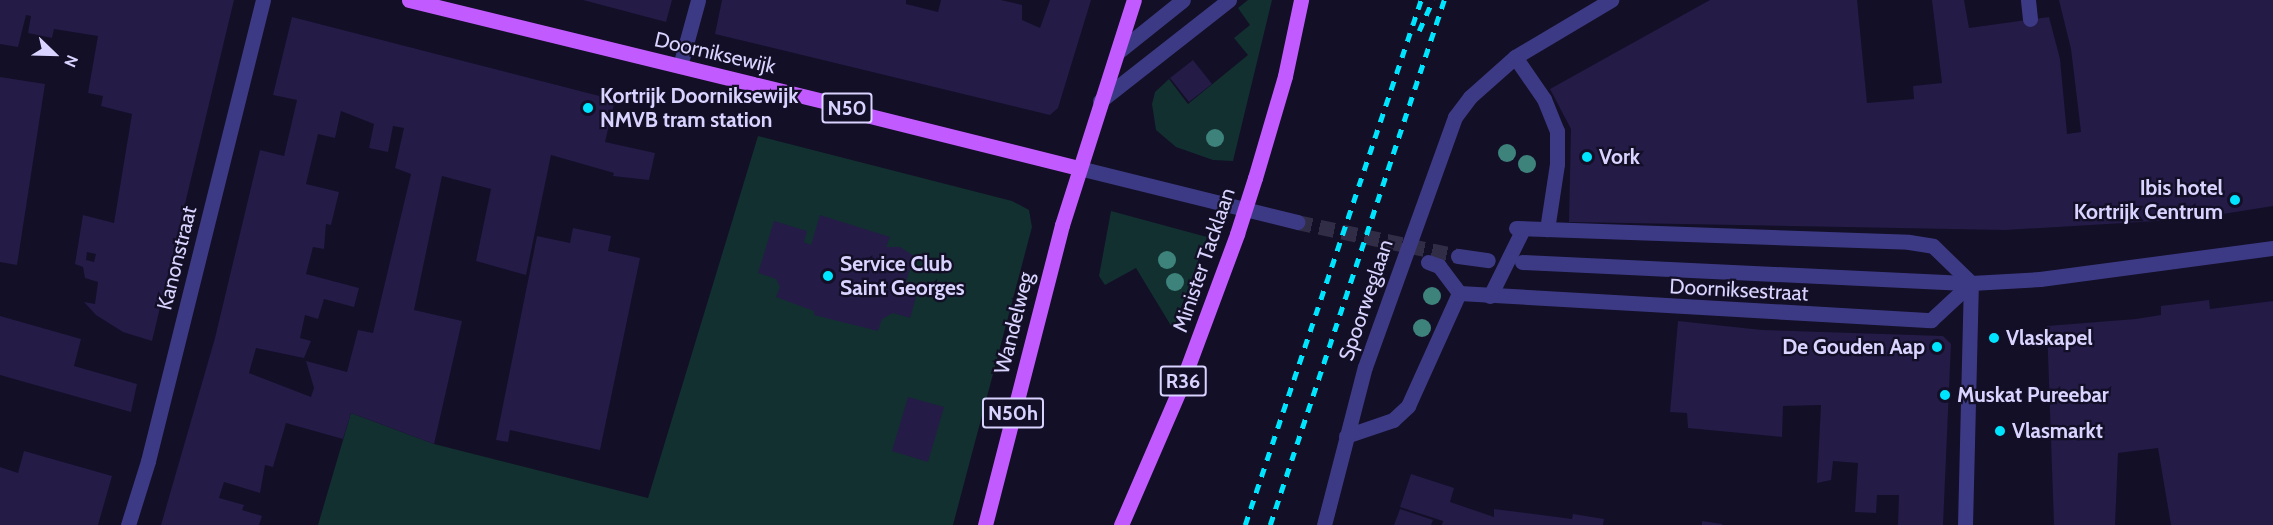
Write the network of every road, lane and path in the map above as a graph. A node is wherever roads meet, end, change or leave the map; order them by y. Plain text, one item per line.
1 (263, 0) edge
2 (409, 0) edge
3 (698, 0) edge
4 (1183, 0) edge
5 (1229, 0) edge
6 (1300, 0) edge
7 (1611, 0) edge
8 (2028, 0) edge
9 (1135, 1) edge
10 (2030, 19) dead end
11 (1118, 52) junction
12 (1515, 57) junction
13 (680, 66) junction
14 (1100, 101) junction
15 (1079, 168) junction
16 (1298, 222) tunnel mouth
17 (1547, 229) junction
18 (2273, 248) edge
19 (1458, 256) tunnel mouth
20 (1488, 260) dead end
21 (1428, 262) dead end
22 (1522, 262) dead end
23 (1971, 283) junction
24 (1459, 293) junction
25 (1490, 296) junction
26 (1346, 436) junction
27 (128, 525) edge
28 (986, 525) edge
29 (1121, 525) edge
30 (1324, 525) edge
31 (1965, 525) edge

1 - 27 street, Kanonstraat
2 - 13 main road, Doorniksewijk / N50
3 - 13 street
4 - 11 street
5 - 14 street
6 - 29 main road, Minister Tacklaan / R36, bridge
7 - 12 street, Spoorweglaan
8 - 10 street
9 - 11 main road, N50h
11 - 14 main road, N50h
12 - 17 street
12 - 26 street, Spoorweglaan
13 - 15 main road, Doorniksewijk / N50
14 - 15 main road, N50h
15 - 16 street
15 - 28 main road, Wandelweg / N50h
17 - 23 street
17 - 25 street
18 - 23 street, Doorniksestraat
19 - 20 street
21 - 24 street
22 - 23 street, Doorniksestraat
23 - 25 street, Doorniksestraat
23 - 31 street
24 - 25 street, Doorniksestraat
24 - 26 street
26 - 30 street, Spoorweglaan

